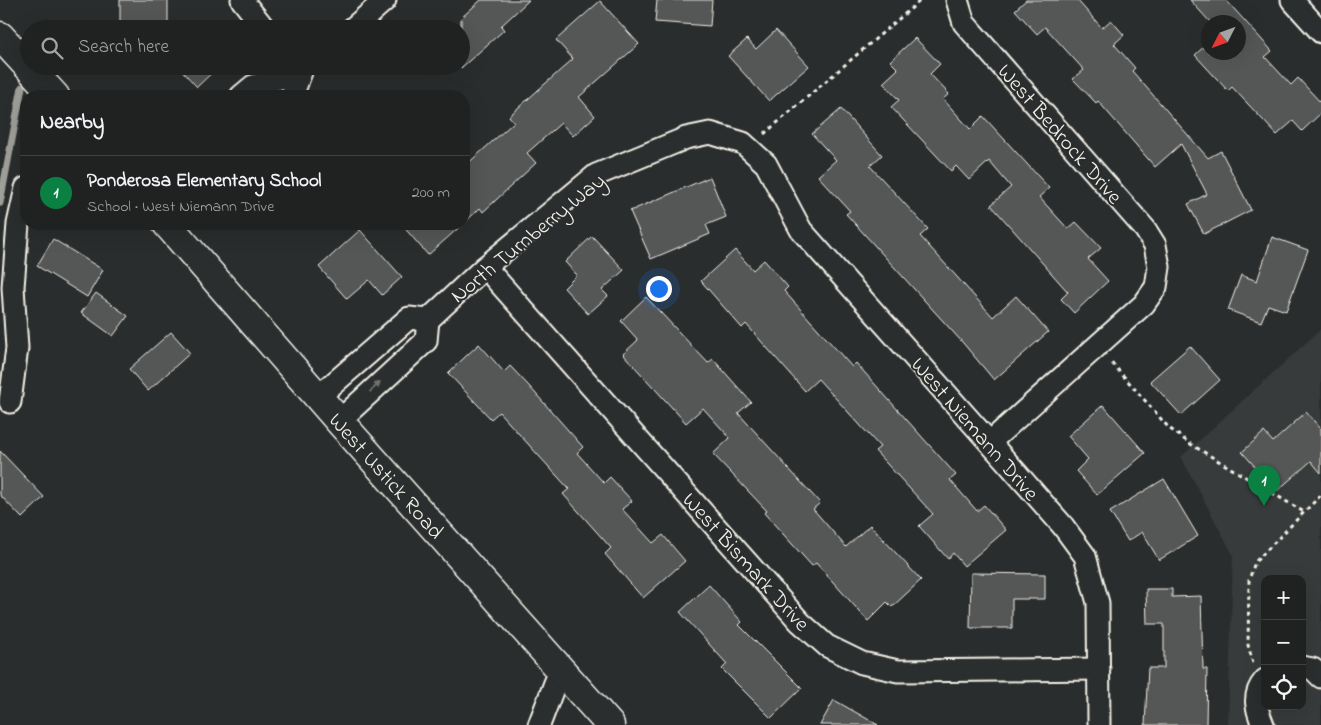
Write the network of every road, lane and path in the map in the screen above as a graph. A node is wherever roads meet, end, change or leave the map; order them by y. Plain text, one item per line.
1 (242, 0) edge
2 (385, 0) edge
3 (921, 0) edge
4 (1292, 0) edge
5 (957, 1) edge
6 (258, 20) edge
7 (362, 20) edge
8 (1321, 32) edge
9 (0, 36) edge
10 (20, 58) edge
11 (36, 75) edge
12 (282, 75) edge
13 (299, 75) edge
14 (50, 90) edge
15 (248, 90) edge
16 (294, 90) edge
17 (746, 146) junction
18 (766, 164) joint
19 (20, 215) edge
20 (172, 230) edge
21 (485, 267) junction
22 (428, 320) junction
23 (1112, 363) dead end
24 (318, 397) junction
25 (10, 402) dead end
26 (339, 421) junction
27 (990, 442) junction
28 (1321, 495) edge
29 (1304, 512) junction
30 (1306, 667) edge
31 (1099, 669) junction
32 (560, 670) junction
33 (1321, 677) edge
34 (1261, 681) edge
35 (1261, 688) edge
36 (539, 725) edge
37 (610, 725) edge
38 (1098, 725) edge
39 (1263, 725) edge

1 - 6 street
2 - 7 street
3 - 17 path
4 - 8 street
5 - 27 street, West Bedrock Drive
9 - 10 main road
11 - 14 main road
12 - 15 street
13 - 16 street
17 - 18 street, North Turnberry Way
17 - 21 street, North Turnberry Way
18 - 27 street, West Niemann Drive
19 - 25 street
20 - 24 main road, West Ustick Road
21 - 22 street, North Turnberry Way
21 - 31 street, West Bismark Drive
22 - 24 street, North Turnberry Way
26 -> 22 street, North Turnberry Way
23 - 29 path
24 - 26 main road, West Ustick Road
26 - 32 main road, West Ustick Road
27 - 31 street, West Niemann Drive
28 - 29 path
29 - 34 path
30 - 33 street
31 - 38 street, West Niemann Drive
32 - 36 street
32 - 37 main road, West Ustick Road
35 - 39 street

